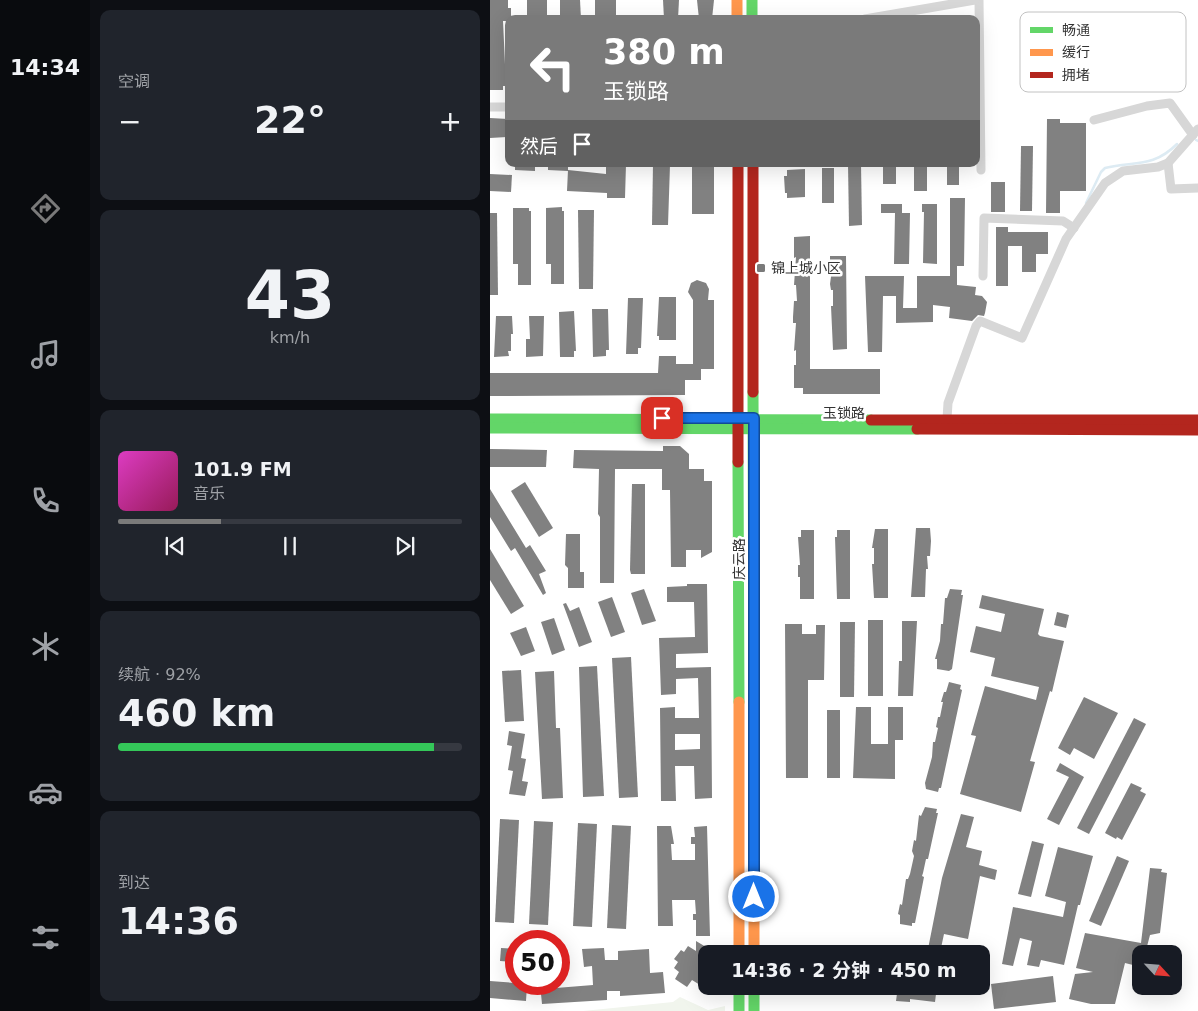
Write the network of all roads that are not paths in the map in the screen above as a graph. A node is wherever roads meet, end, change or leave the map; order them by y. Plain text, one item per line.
1 (737, 0) edge
2 (752, 0) edge
3 (975, 0) edge
4 (979, 0) edge
5 (737, 15) edge
6 (752, 15) edge
7 (888, 15) edge
8 (979, 15) edge
9 (980, 85) edge
10 (490, 107) edge
11 (505, 107) edge
12 (1094, 120) dead end
13 (1195, 132) edge
14 (1168, 163) junction
15 (738, 167) edge
16 (753, 167) edge
17 (981, 170) dead end
18 (1198, 188) edge
19 (1074, 228) junction
20 (983, 276) dead end
21 (490, 418) edge
22 (947, 419) junction
23 (1198, 420) edge
24 (739, 423) junction
25 (754, 423) junction
26 (490, 428) edge
27 (1198, 430) edge
28 (739, 945) edge
29 (754, 945) edge
30 (739, 995) edge
31 (754, 995) edge
32 (739, 1011) edge
33 (754, 1011) edge

1 - 5 main road
2 - 6 main road
3 - 7 street
4 - 8 street
9 - 17 street
10 - 11 street
12 - 13 street
13 - 14 street
14 - 18 street
14 - 19 street
15 - 24 main road, 庆云路
16 - 25 main road, 庆云路
19 - 20 street
19 - 22 street
21 - 24 main road, 玉锁路
22 - 23 main road, 玉锁路
22 - 25 main road, 玉锁路
24 - 25 main road, 玉锁路
24 - 26 main road, 玉锁路
24 - 28 main road, 庆云路
25 - 27 main road, 玉锁路
25 - 29 main road, 庆云路
30 - 32 main road
31 - 33 main road

